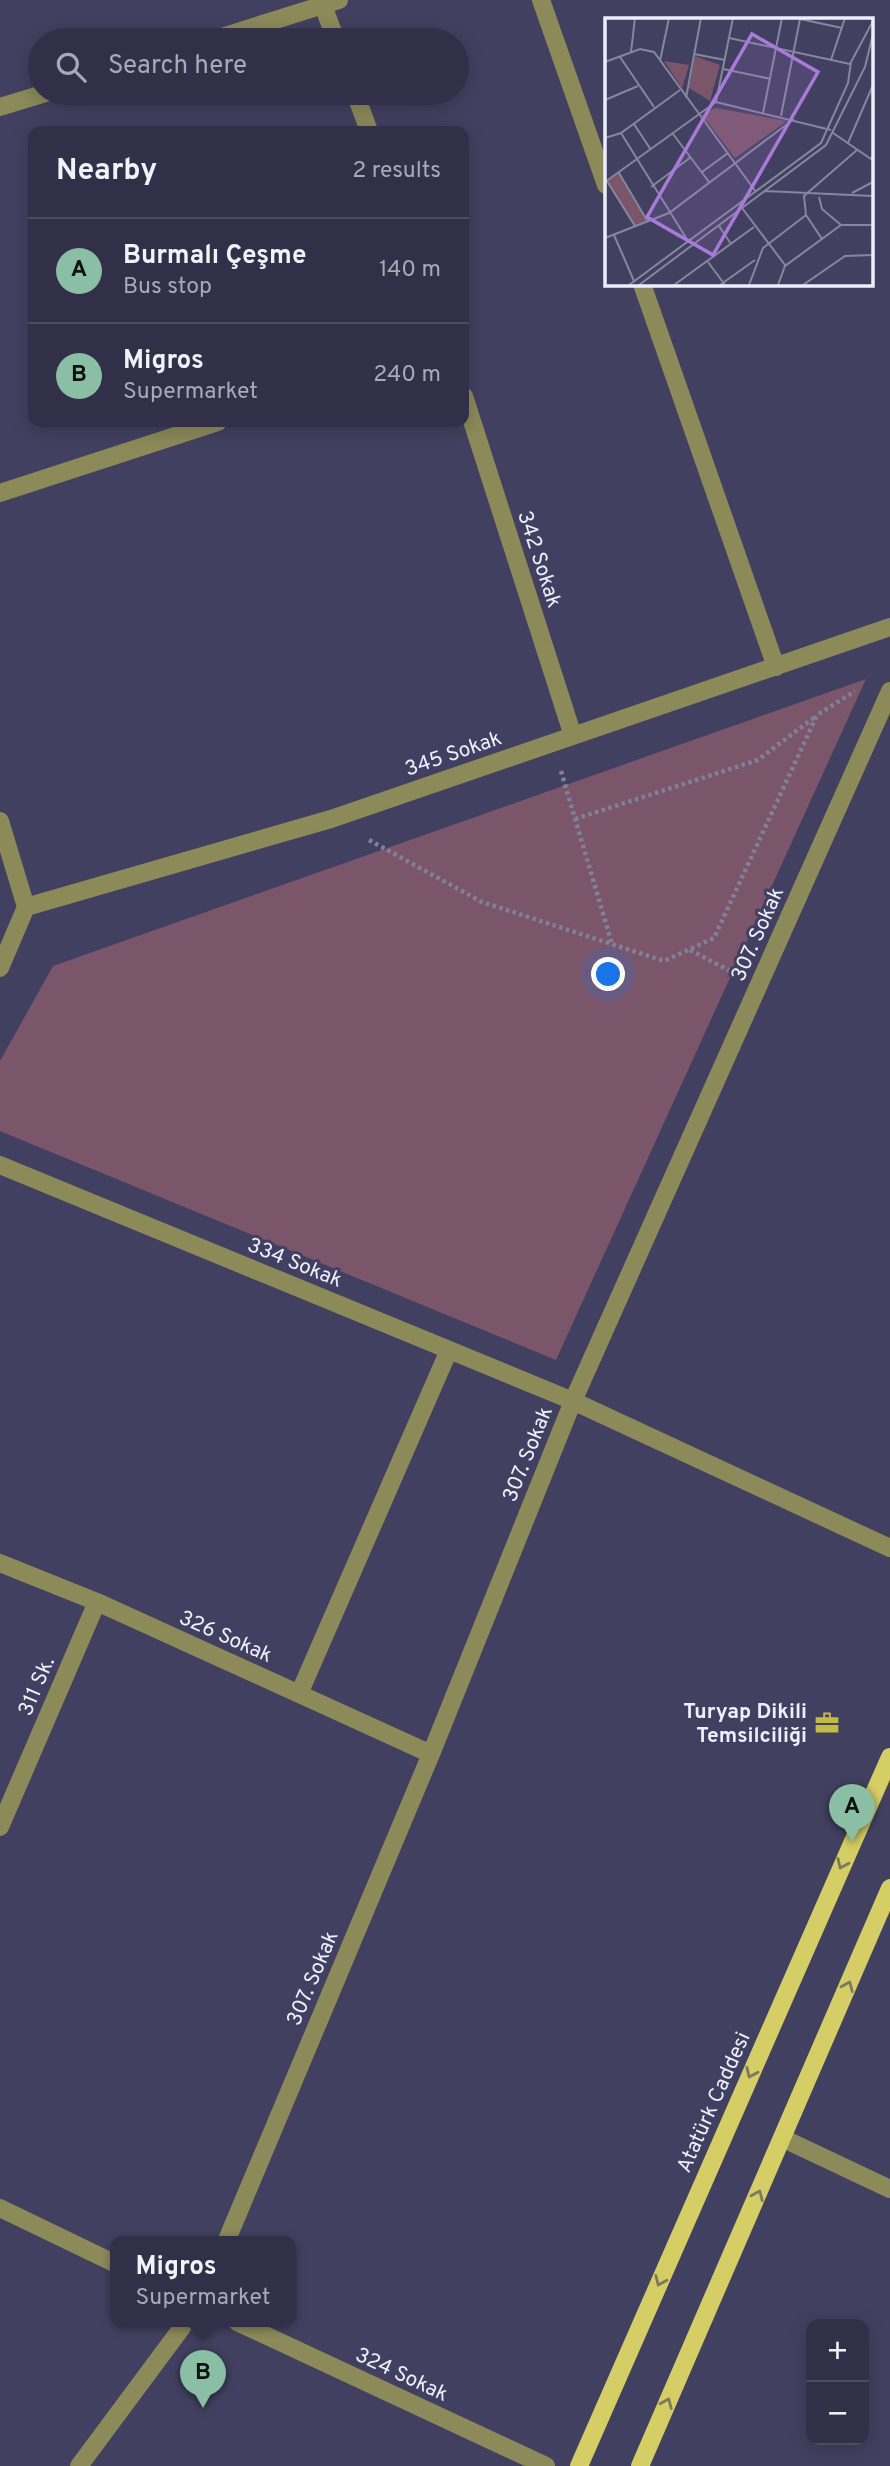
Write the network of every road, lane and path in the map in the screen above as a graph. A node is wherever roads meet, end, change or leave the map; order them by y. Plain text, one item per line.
1 (541, 0) edge
2 (328, 2) edge
3 (249, 28) edge
4 (333, 28) edge
5 (28, 98) edge
6 (359, 105) edge
7 (0, 107) edge
8 (367, 126) edge
9 (605, 179) edge
10 (642, 285) edge
11 (469, 412) edge
12 (203, 427) edge
13 (0, 493) edge
14 (890, 627) edge
15 (776, 667) junction
16 (859, 689) dead end
17 (890, 691) edge
18 (817, 715) junction
19 (573, 736) junction
20 (553, 743) junction
21 (331, 819) junction
22 (575, 819) junction
23 (0, 821) edge
24 (26, 907) junction
25 (612, 944) junction
26 (689, 949) junction
27 (0, 968) edge
28 (758, 986) junction
29 (0, 1165) edge
30 (449, 1350) junction
31 (573, 1401) junction
32 (890, 1548) edge
33 (0, 1563) edge
34 (97, 1602) junction
35 (299, 1694) junction
36 (431, 1754) junction
37 (890, 1757) edge
38 (0, 1827) edge
39 (890, 1888) edge
40 (782, 2138) junction
41 (890, 2189) edge
42 (0, 2208) edge
43 (229, 2236) edge
44 (110, 2261) edge
45 (182, 2327) edge
46 (248, 2327) edge
47 (79, 2466) edge
48 (546, 2466) edge
49 (579, 2466) edge
50 (640, 2466) edge

1 - 9 street
2 - 3 street
2 - 4 street
5 - 7 street
6 - 8 street
10 - 15 street
11 - 19 street, 342 Sokak
12 - 13 street
14 - 15 street, 345 Sokak
15 - 19 street, 345 Sokak
16 - 18 path
17 - 28 street, 307. Sokak
18 - 22 path
18 - 26 path
19 - 20 street, 345 Sokak
20 - 21 street, 345 Sokak
20 - 22 path
21 - 24 street, 345 Sokak
21 - 25 path
22 - 25 path
23 - 24 street
24 - 27 street
25 - 26 path
26 - 28 path
28 - 31 street, 307. Sokak
29 - 30 street, 334 Sokak
30 - 31 street, 334 Sokak
30 - 35 street
31 - 32 street, 334 Sokak
31 - 36 street, 307. Sokak
33 - 34 street, 326 Sokak
34 - 35 street, 326 Sokak
34 - 38 street, 311 Sk.
35 - 36 street, 326 Sokak
36 - 43 street, 307. Sokak
37 -> 49 main road, Atatürk Caddesi
40 -> 39 main road
40 - 41 street
50 -> 40 main road
42 - 44 street
45 - 47 street
46 - 48 street, 324 Sokak

